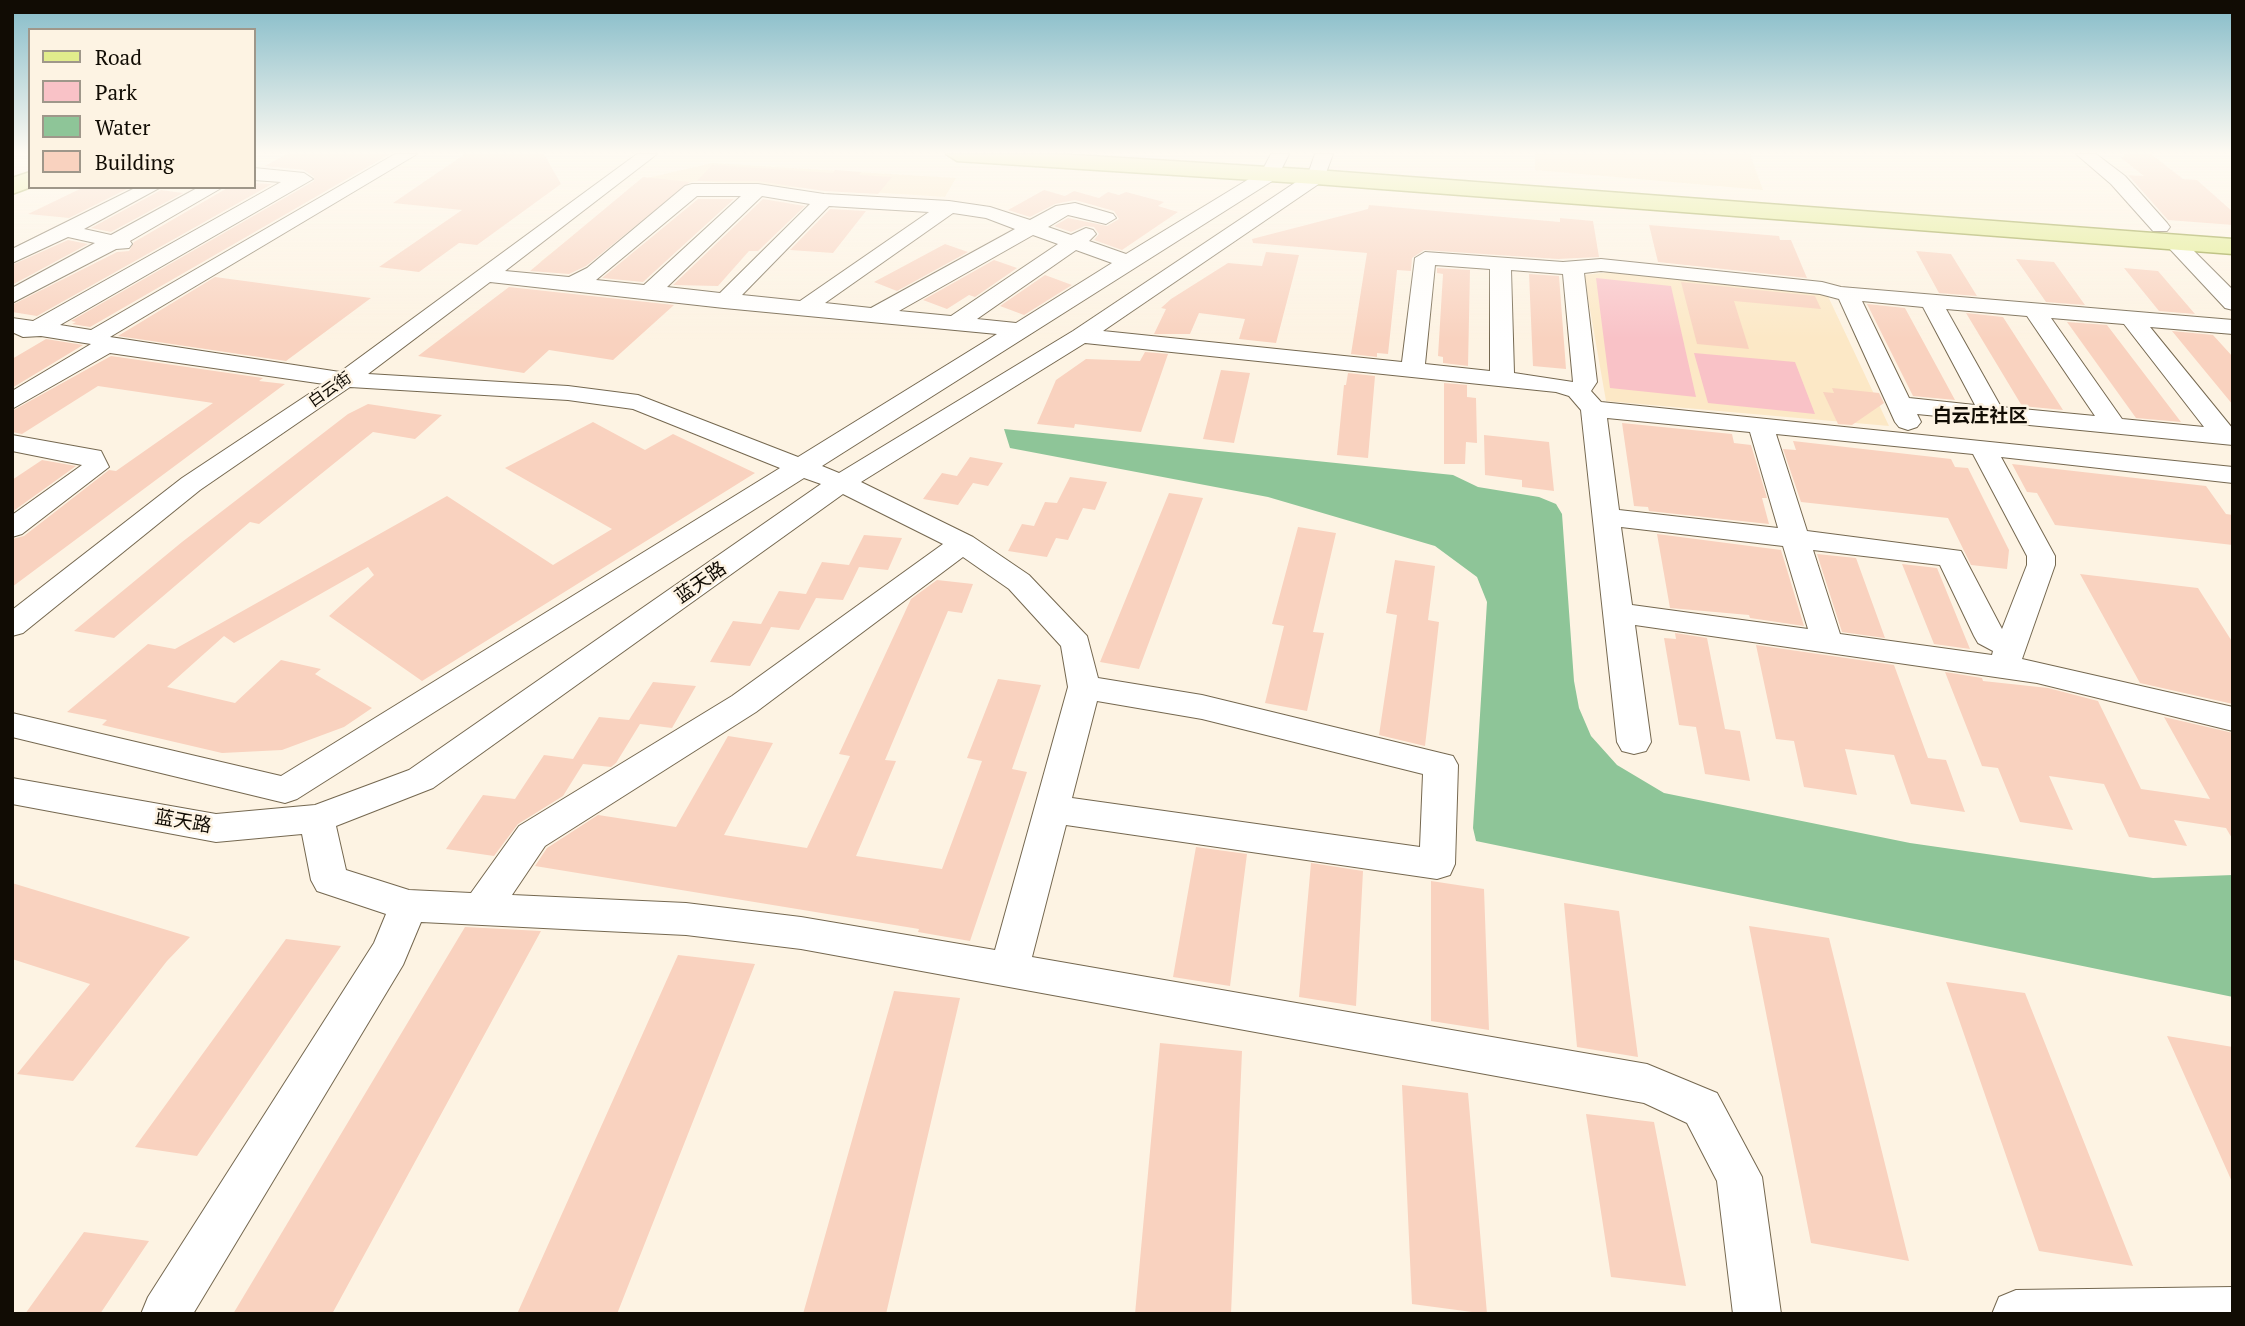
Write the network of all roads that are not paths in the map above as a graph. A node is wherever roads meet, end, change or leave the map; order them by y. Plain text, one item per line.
1 (94, 216) edge
2 (160, 216) edge
3 (234, 216) edge
4 (302, 216) edge
5 (565, 216) edge
6 (661, 216) edge
7 (730, 216) edge
8 (808, 216) edge
9 (936, 216) edge
10 (999, 216) edge
11 (1052, 216) edge
12 (1099, 216) edge
13 (1196, 216) edge
14 (1249, 216) edge
15 (1936, 216) edge
16 (2151, 216) edge
17 (1029, 229) junction
18 (66, 230) junction
19 (2233, 232) edge
20 (2168, 235) junction
21 (112, 242) junction
22 (1075, 243) junction
23 (2233, 247) edge
24 (169, 252) junction
25 (12, 257) edge
26 (230, 258) junction
27 (1128, 262) junction
28 (1500, 263) junction
29 (1573, 267) junction
30 (486, 275) junction
31 (571, 285) junction
32 (648, 293) junction
33 (1847, 294) junction
34 (12, 296) edge
35 (724, 301) junction
36 (1931, 301) junction
37 (2233, 303) edge
38 (803, 309) junction
39 (2034, 310) junction
40 (873, 316) junction
41 (2131, 318) junction
42 (956, 324) junction
43 (12, 325) edge
44 (2233, 327) edge
45 (38, 328) junction
46 (1020, 330) junction
47 (1082, 335) junction
48 (101, 341) junction
49 (12, 343) edge
50 (1413, 369) junction
51 (1502, 379) junction
52 (346, 380) junction
53 (1586, 400) junction
54 (12, 402) edge
55 (1900, 405) junction
56 (1992, 414) junction
57 (1760, 424) junction
58 (2114, 425) junction
59 (2229, 436) edge
60 (1917, 440) junction
61 (12, 443) edge
62 (1983, 448) junction
63 (800, 467) junction
64 (2233, 475) edge
65 (841, 484) junction
66 (1607, 517) junction
67 (12, 528) edge
68 (1795, 538) junction
69 (963, 542) junction
70 (1618, 613) junction
71 (12, 626) edge
72 (1827, 642) junction
73 (2007, 657) junction
74 (1084, 687) junction
75 (2233, 719) edge
76 (12, 725) edge
77 (1634, 742) dead end
78 (12, 791) edge
79 (1052, 809) junction
80 (317, 819) junction
81 (409, 906) junction
82 (482, 908) junction
83 (1009, 971) junction
84 (2233, 1311) edge
85 (165, 1314) edge
86 (1757, 1314) edge
87 (2016, 1314) edge

1 - 18 street
2 - 21 street
3 - 24 street
4 - 26 street
5 - 30 street, 白云街
6 - 31 street
7 - 32 street
8 - 35 street
9 - 38 street
10 - 17 street
11 - 17 street
12 - 22 street
13 - 27 street
14 - 47 street, 蓝天路
15 - 20 main road
16 - 20 street
17 - 22 street
17 - 40 street
18 - 21 street
18 - 25 street
19 - 20 main road
20 - 23 main road
20 - 37 street
21 - 24 street
21 - 34 street
22 - 27 street
22 - 42 street
24 - 26 street
24 - 45 street
26 - 48 street
27 - 46 street
28 - 29 street
28 - 50 street
28 - 51 street
29 - 33 street
29 - 53 street
30 - 31 street
30 - 52 street, 白云街
31 - 32 street
32 - 35 street
33 - 36 street
33 - 55 street
35 - 38 street
36 - 39 street
36 - 56 street
38 - 40 street
39 - 41 street
39 - 58 street
40 - 42 street
41 - 44 street
41 - 59 street
42 - 46 street
43 - 45 street
45 - 48 street
45 - 49 street
46 - 63 street
47 - 50 street
47 - 65 street, 蓝天路
48 - 52 street
48 - 54 street
50 - 51 street
51 - 53 street
52 - 63 street
52 - 71 street, 白云街
53 - 57 street
53 - 66 street
55 - 56 street
55 - 60 street
56 - 58 street
57 - 60 street
57 - 68 street
58 - 59 street
60 - 62 street
61 - 67 street
62 - 64 street
62 - 73 street
63 - 65 street
63 - 76 street
65 - 69 street
65 - 80 street, 蓝天路
66 - 68 street
66 - 70 street
68 - 72 street
68 - 73 street
69 - 74 street
69 - 82 street
70 - 72 street
70 - 77 street
72 - 73 street
73 - 75 street
74 - 79 street
74 - 79 street
78 - 80 street, 蓝天路
79 - 83 street
80 - 81 street
81 - 82 street
81 - 85 street
82 - 83 street
83 - 86 street
84 - 87 street

